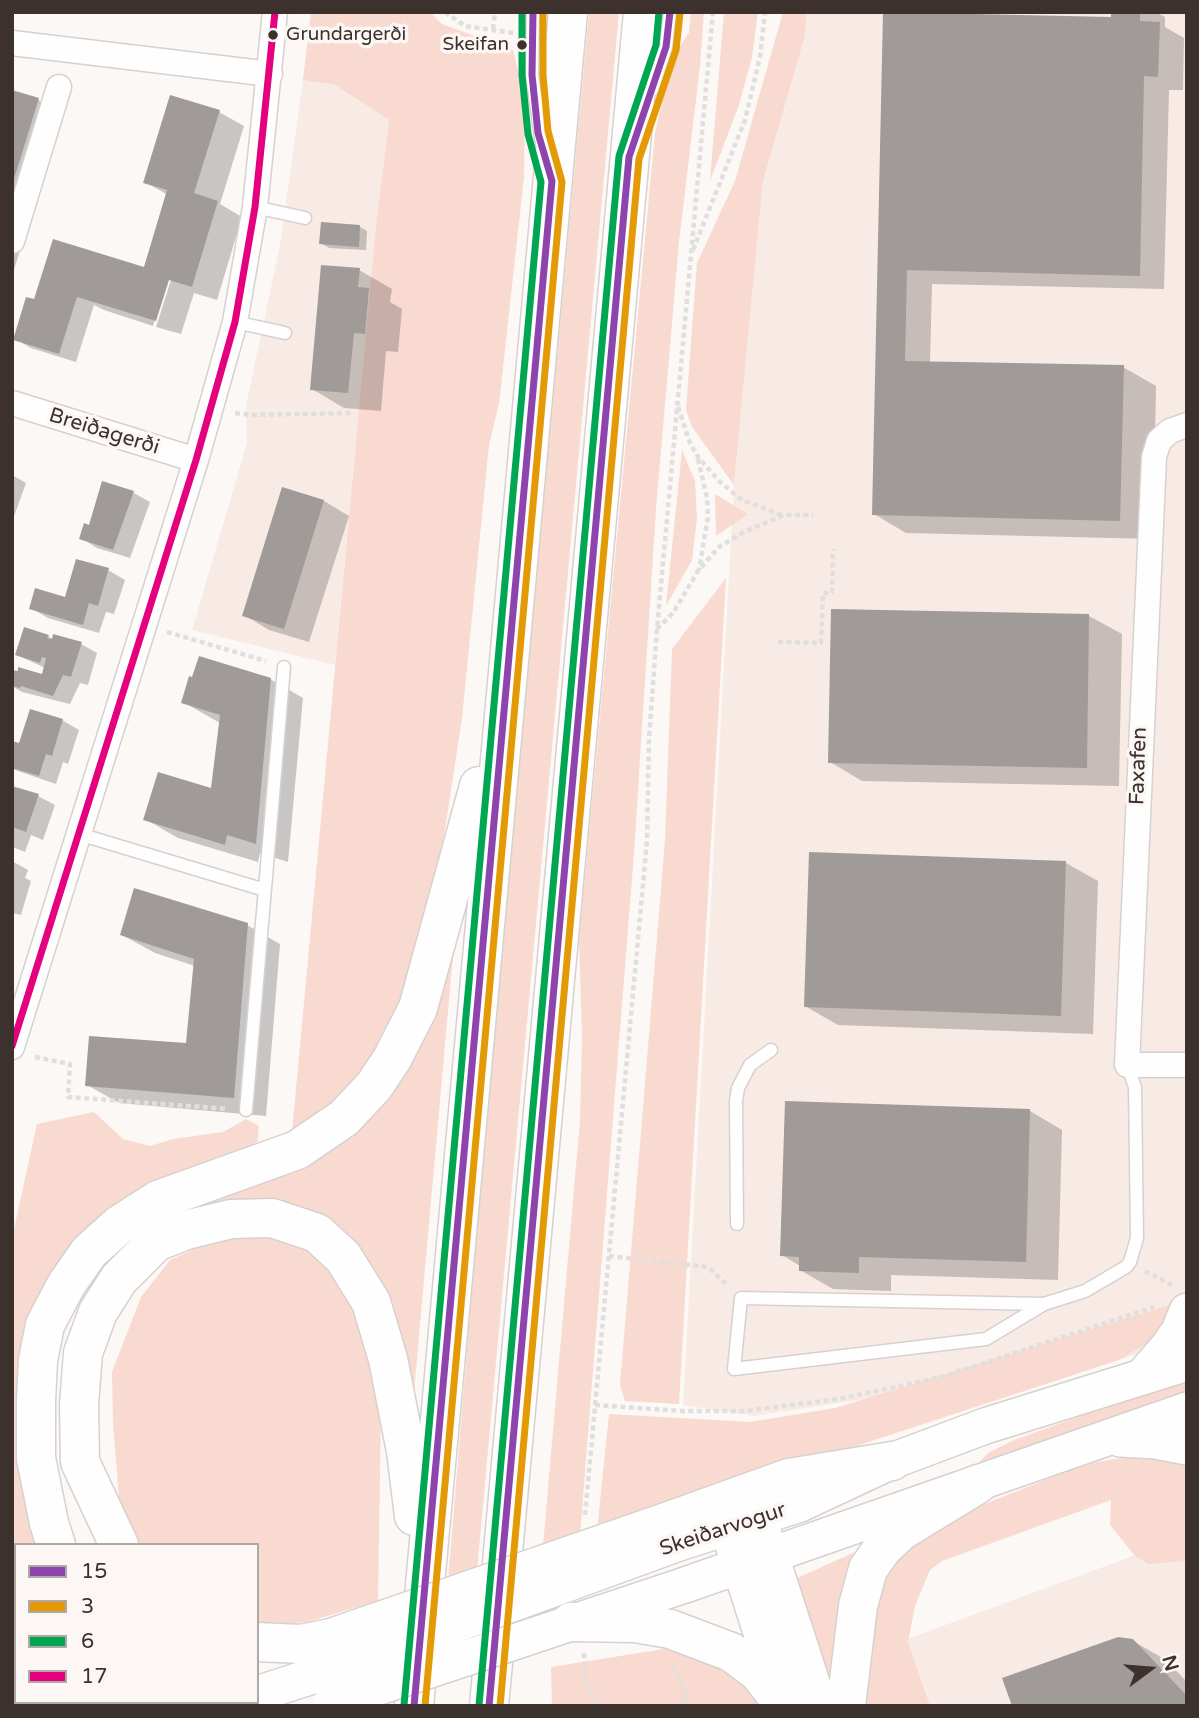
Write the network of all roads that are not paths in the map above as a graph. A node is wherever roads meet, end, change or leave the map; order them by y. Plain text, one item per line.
1 (275, 12) edge
2 (533, 12) edge
3 (568, 12) edge
4 (643, 12) edge
5 (670, 12) edge
6 (12, 43) edge
7 (270, 74) junction
8 (59, 87) dead end
9 (629, 157) junction
10 (552, 181) junction
11 (256, 207) junction
12 (305, 218) dead end
13 (12, 241) edge
14 (235, 322) junction
15 (285, 333) dead end
16 (12, 403) edge
17 (1187, 425) edge
18 (196, 460) junction
19 (284, 667) dead end
20 (506, 686) junction
21 (79, 834) junction
22 (265, 890) junction
23 (771, 1050) dead end
24 (23, 1052) edge
25 (1127, 1065) junction
26 (1187, 1065) edge
27 (246, 1110) dead end
28 (737, 1224) dead end
29 (1044, 1304) junction
30 (1176, 1307) edge
31 (1187, 1363) edge
32 (1142, 1377) junction
33 (1187, 1410) edge
34 (1109, 1438) junction
35 (1187, 1447) edge
36 (891, 1461) junction
37 (80, 1462) junction
38 (978, 1484) junction
39 (743, 1522) junction
40 (506, 1527) junction
41 (676, 1531) junction
42 (55, 1543) edge
43 (96, 1543) edge
44 (118, 1543) edge
45 (755, 1559) junction
46 (424, 1592) junction
47 (578, 1632) junction
48 (259, 1642) edge
49 (329, 1679) edge
50 (259, 1694) edge
51 (414, 1706) edge
52 (489, 1706) edge
53 (517, 1706) edge
54 (785, 1706) edge
55 (818, 1706) edge
56 (846, 1706) edge

1 - 7 street
2 - 10 lane
3 - 10 highway
4 - 9 highway
5 - 9 lane
6 - 7 street
7 - 11 street
8 - 13 street
9 - 40 highway
10 - 20 highway
11 - 12 lane
11 - 14 street
14 - 15 lane
14 - 18 street
16 - 18 street, Breiðagerði
17 - 25 street, Faxafen
18 - 21 street
19 - 22 lane
20 - 42 highway
20 - 46 highway
21 - 22 lane
21 - 24 street
22 - 27 lane
23 - 28 lane
25 - 26 street
25 - 29 lane
29 - 29 lane
30 - 32 main road
31 - 32 main road, Skeiðarvogur
32 - 36 main road, Skeiðarvogur
33 - 34 main road, Skeiðarvogur
34 - 35 main road
34 - 38 main road, Skeiðarvogur
36 - 39 main road, Skeiðarvogur
36 - 41 highway
37 - 43 highway
37 - 44 highway
37 - 46 highway
38 - 45 main road, Skeiðarvogur
38 - 56 highway
39 - 41 main road, Skeiðarvogur
39 - 45 highway
40 - 52 highway
40 - 53 highway
41 - 49 highway, bridge
45 - 47 main road, Skeiðarvogur, bridge
45 - 54 highway
45 - 55 highway
46 - 51 highway
47 - 49 main road, Skeiðarvogur, bridge
47 - 54 highway, bridge
48 - 49 highway
49 - 50 main road, Skeiðarvogur

